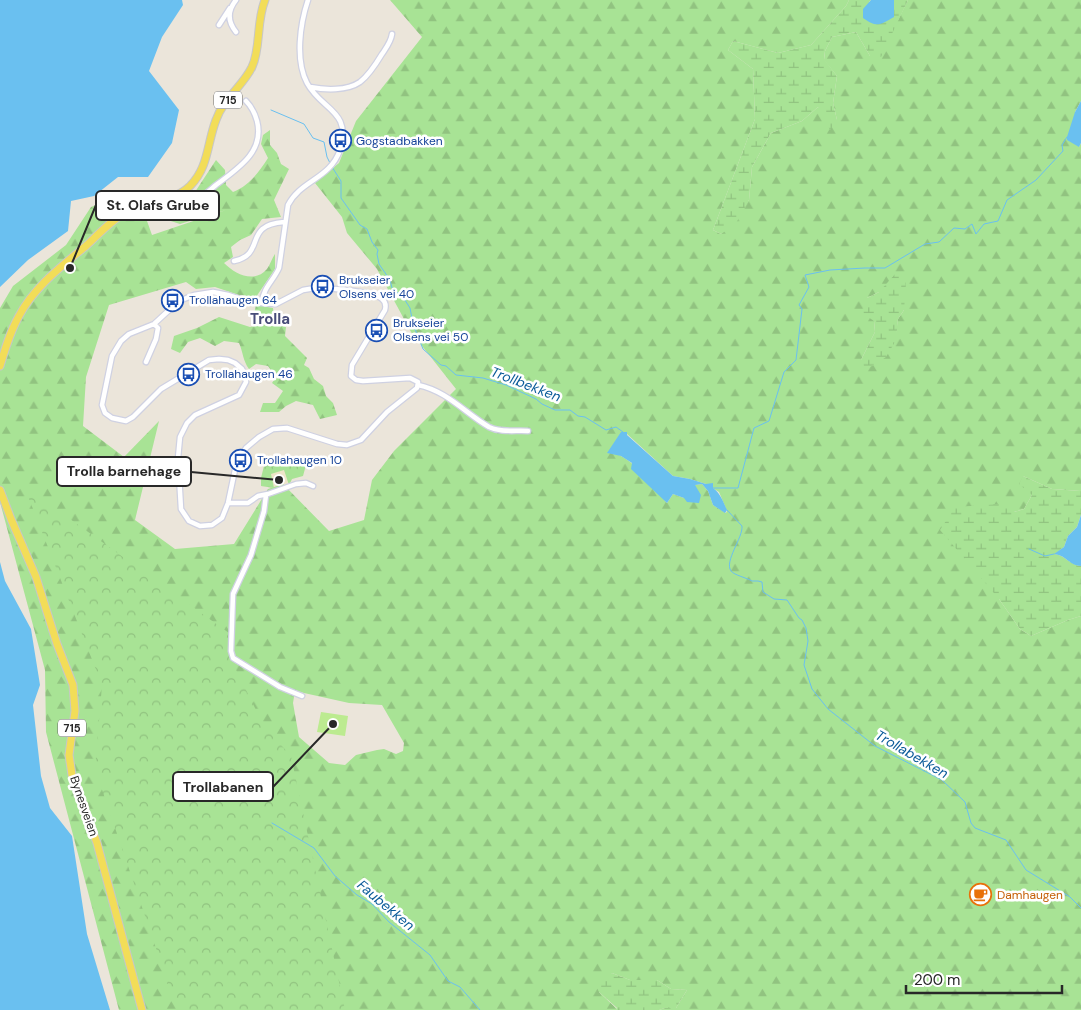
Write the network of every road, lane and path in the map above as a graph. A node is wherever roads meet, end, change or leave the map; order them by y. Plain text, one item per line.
1 (236, 0) edge
2 (265, 0) edge
3 (308, 0) edge
4 (230, 7) junction
5 (218, 25) dead end
6 (236, 32) dead end
7 (392, 34) dead end
8 (309, 87) junction
9 (246, 101) dead end
10 (178, 195) junction
11 (284, 222) junction
12 (234, 261) dead end
13 (262, 302) junction
14 (154, 324) junction
15 (146, 362) dead end
16 (0, 366) edge
17 (418, 385) junction
18 (528, 431) dead end
19 (313, 486) dead end
20 (0, 490) edge
21 (266, 495) junction
22 (228, 504) junction
23 (302, 696) dead end
24 (142, 1010) edge

1 - 4 street
2 - 10 main road, 715
3 - 8 street
4 - 5 street
4 - 6 street
7 - 8 street
8 - 11 street
9 - 10 street
10 - 16 main road, 715
11 - 12 street
11 - 13 street
13 - 14 street
13 - 17 street
14 - 15 street
14 - 22 street
17 - 18 street
17 - 22 street
19 - 21 street
20 - 24 main road, Bynesveien / 715
21 - 22 street
21 - 23 street

